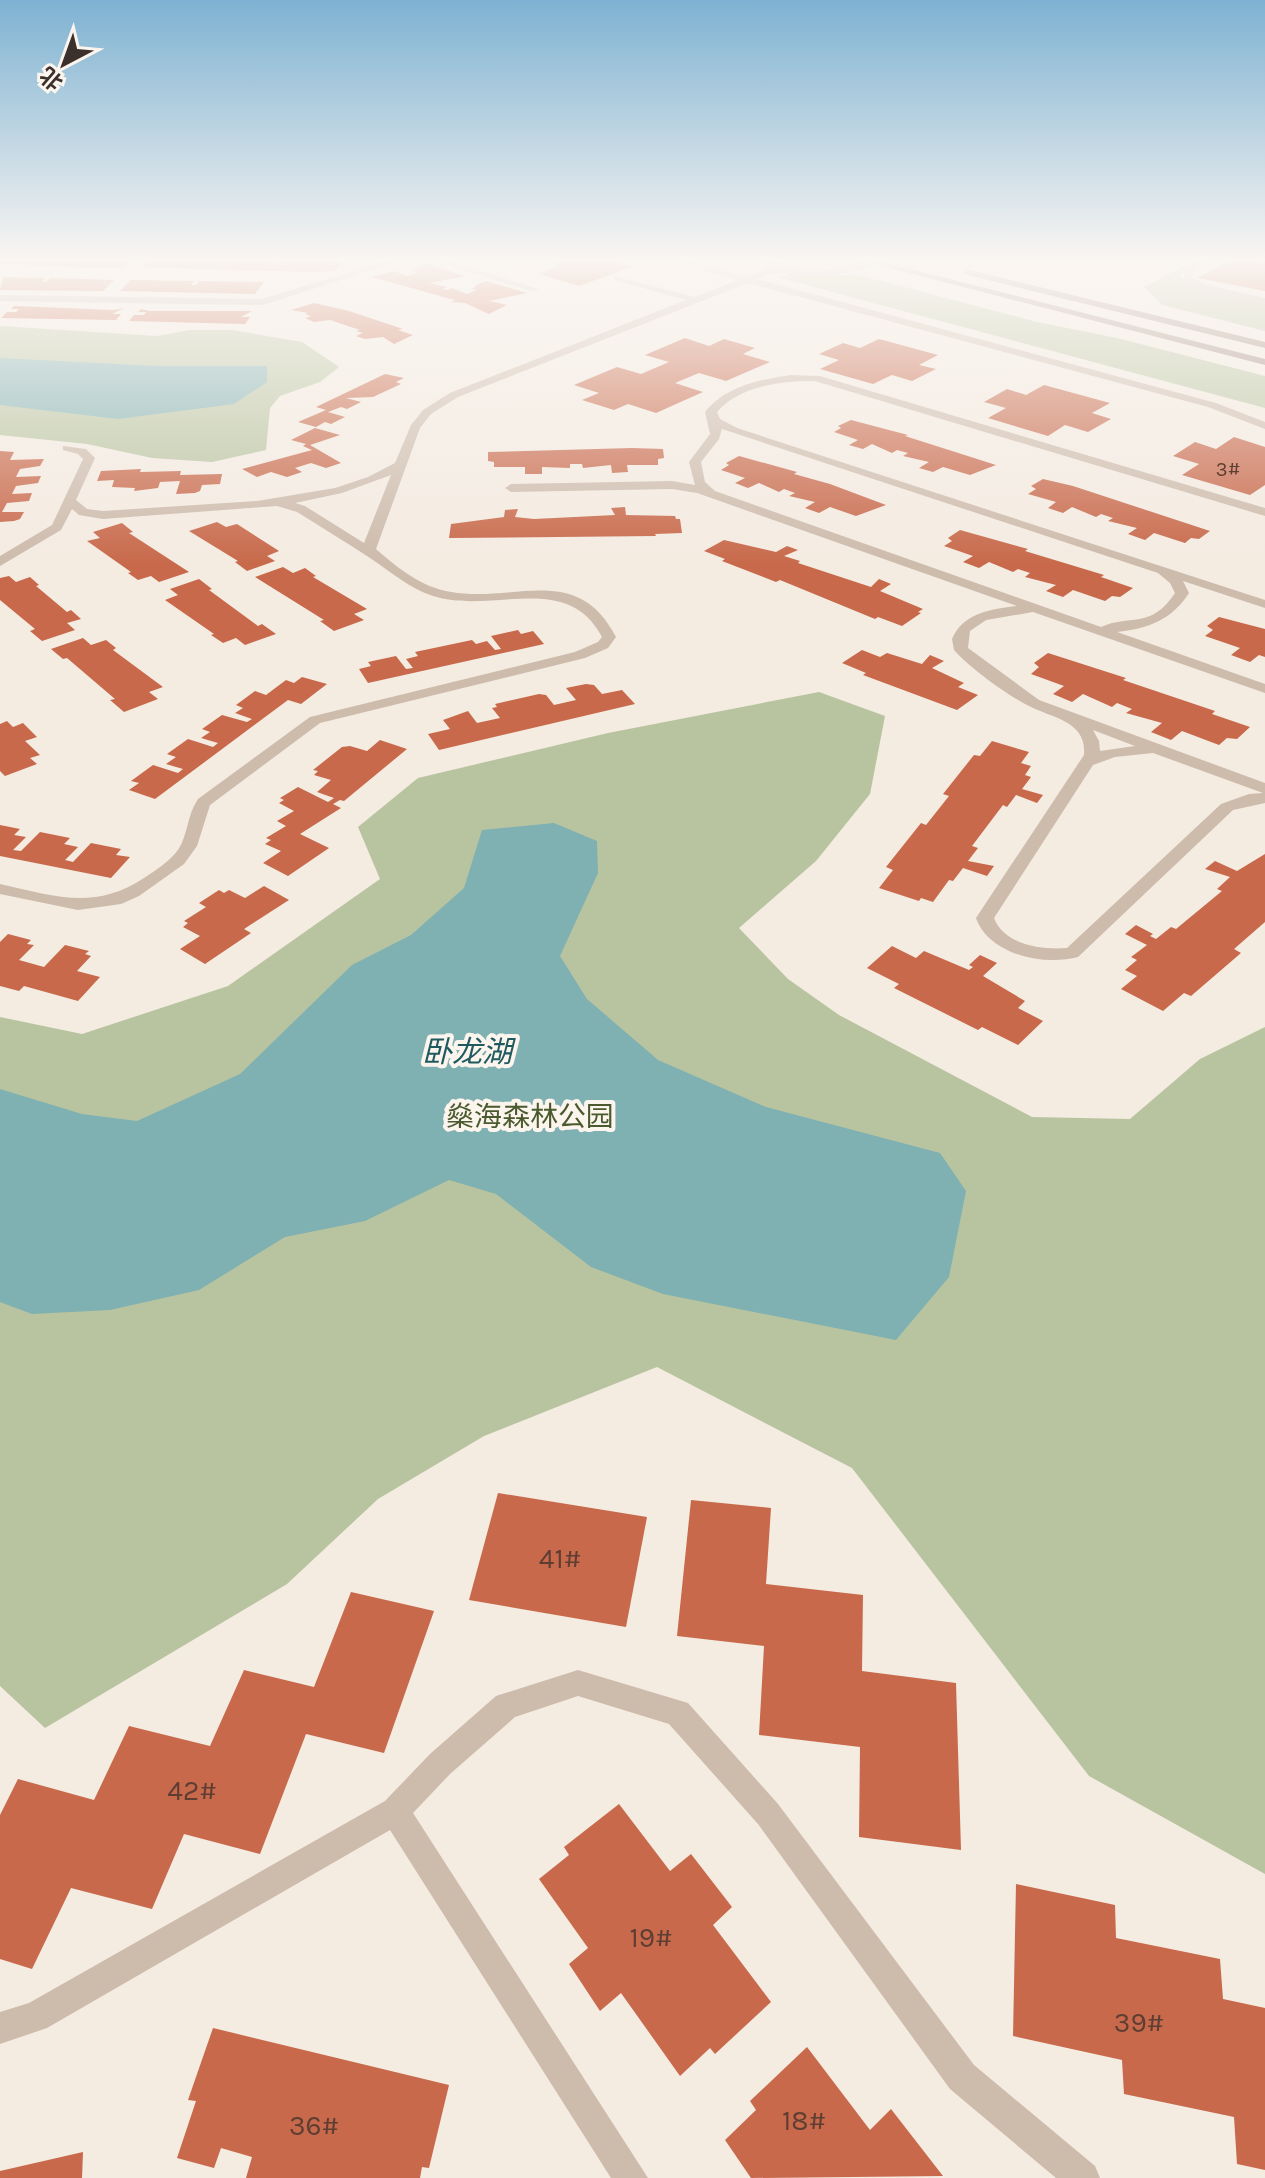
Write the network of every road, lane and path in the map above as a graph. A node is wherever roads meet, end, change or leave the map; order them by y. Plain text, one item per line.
1 (545, 361) edge
2 (1047, 361) edge
3 (715, 421) junction
4 (1265, 426) edge
5 (774, 443) junction
6 (67, 448) dead end
7 (705, 450) junction
8 (400, 465) junction
9 (696, 468) junction
10 (658, 486) junction
11 (511, 488) dead end
12 (710, 493) junction
13 (70, 501) junction
14 (265, 502) junction
15 (1265, 512) edge
16 (103, 515) junction
17 (57, 527) junction
18 (378, 557) junction
19 (0, 562) edge
20 (1157, 569) junction
21 (965, 583) junction
22 (1247, 598) junction
23 (1177, 602) junction
24 (1265, 604) edge
25 (1055, 615) junction
26 (980, 617) junction
27 (1154, 619) junction
28 (1084, 625) junction
29 (1171, 656) junction
30 (1265, 689) edge
31 (1063, 714) junction
32 (1170, 755) junction
33 (1088, 762) junction
34 (1191, 763) junction
35 (1265, 789) edge
36 (1265, 798) edge
37 (1227, 807) junction
38 (0, 889) edge
39 (395, 1811) junction
40 (0, 2028) edge
41 (631, 2178) edge
42 (1083, 2178) edge

1 - 8 lane
2 - 4 lane
3 - 5 lane
3 - 7 lane
3 - 15 lane
5 - 7 lane
5 - 20 lane
6 - 13 lane
7 - 9 lane
8 - 14 lane
8 - 18 lane
9 - 10 lane
9 - 12 lane
10 - 11 lane
10 - 12 lane
12 - 21 lane
13 - 16 lane
13 - 17 lane
14 - 16 lane
14 - 18 lane
16 - 17 lane
17 - 19 lane
18 - 38 lane
20 - 22 lane
20 - 23 lane
21 - 25 lane
21 - 26 lane
22 - 23 lane
22 - 24 lane
23 - 27 lane
25 - 26 lane
25 - 28 lane
26 - 31 lane
27 - 28 lane
27 - 29 lane
28 - 29 lane
29 - 30 lane
31 - 32 lane
31 - 33 lane
32 - 33 lane
32 - 34 lane
33 - 37 lane
34 - 35 lane
34 - 37 lane
36 - 37 lane
39 - 40 lane
39 - 41 lane
39 - 42 lane

